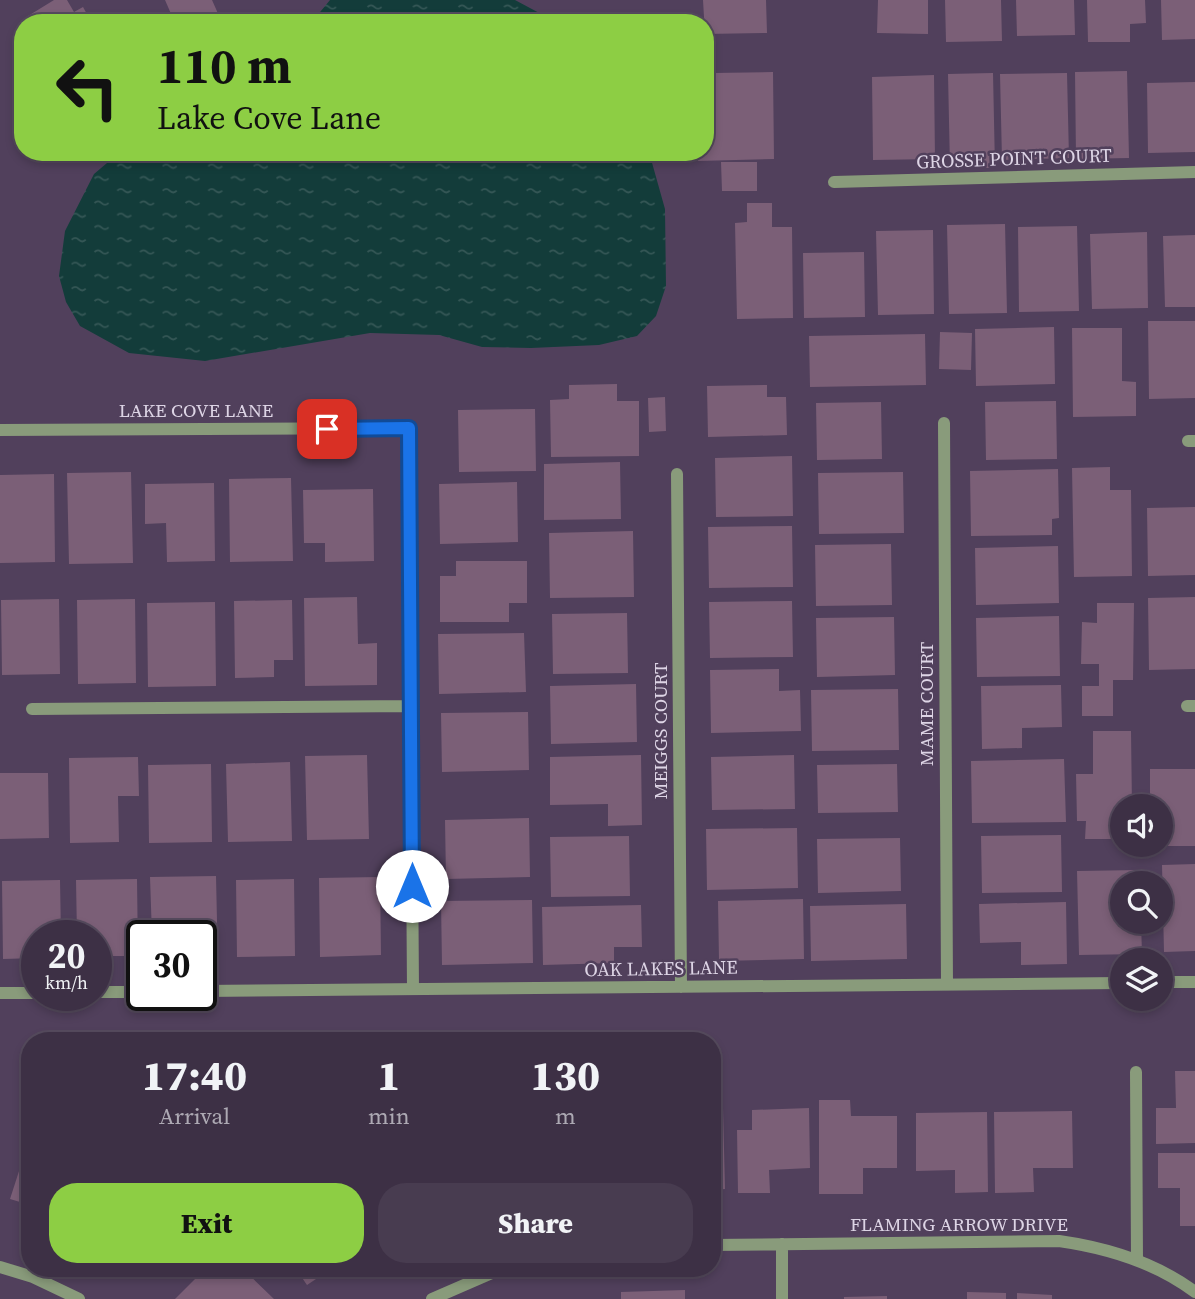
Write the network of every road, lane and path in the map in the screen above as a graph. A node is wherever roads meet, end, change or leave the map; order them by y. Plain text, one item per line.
1 (1195, 172) edge
2 (834, 182) dead end
3 (944, 424) dead end
4 (0, 430) edge
5 (677, 474) dead end
6 (411, 706) junction
7 (32, 709) dead end
8 (1173, 982) edge
9 (1195, 982) edge
10 (1110, 983) edge
11 (947, 984) junction
12 (681, 987) junction
13 (413, 989) junction
14 (217, 991) edge
15 (0, 993) edge
16 (21, 993) edge
17 (1136, 1072) dead end
18 (782, 1244) junction
19 (721, 1245) edge
20 (1137, 1260) junction
21 (0, 1267) edge
22 (21, 1274) edge
23 (30, 1277) edge
24 (483, 1277) edge
25 (1195, 1292) edge
26 (79, 1299) edge
27 (432, 1299) edge
28 (782, 1299) edge

1 - 2 street, GROSSE POINT COURT
3 - 11 street, MAME COURT
4 - 6 street, LAKE COVE LANE
5 - 12 street, MEIGGS COURT
6 - 7 street
6 - 13 street, LAKE COVE LANE
8 - 9 street
10 - 11 street, OAK LAKES LANE
11 - 12 street, OAK LAKES LANE
12 - 13 street, OAK LAKES LANE
13 - 14 street, OAK LAKES LANE
15 - 16 street
17 - 20 street
18 - 19 street, FLAMING ARROW DRIVE
18 - 20 street, FLAMING ARROW DRIVE
18 - 28 street
20 - 25 street, FLAMING ARROW DRIVE
21 - 22 street
23 - 26 street
24 - 27 street

